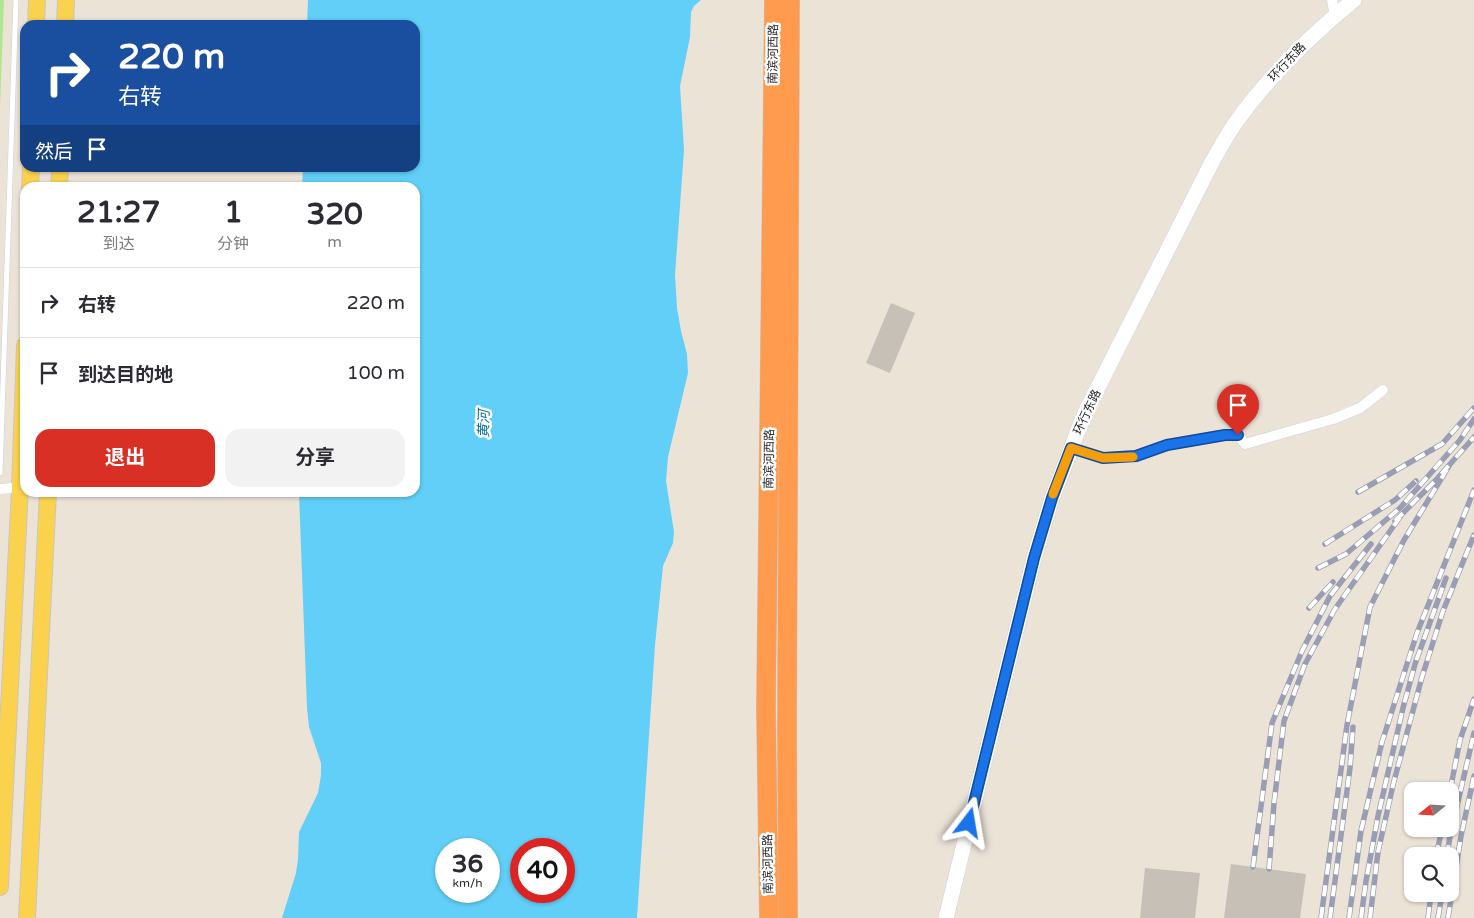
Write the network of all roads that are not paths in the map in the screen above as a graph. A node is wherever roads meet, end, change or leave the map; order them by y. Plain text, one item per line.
1 (16, 0) edge
2 (37, 0) edge
3 (66, 0) edge
4 (774, 0) edge
5 (790, 0) edge
6 (1332, 0) edge
7 (1354, 0) edge
8 (1335, 16) junction
9 (36, 20) edge
10 (65, 20) edge
11 (1383, 390) dead end
12 (1071, 448) junction
13 (0, 473) edge
14 (20, 487) edge
15 (0, 489) edge
16 (21, 497) edge
17 (48, 497) edge
18 (0, 887) edge
19 (27, 918) edge
20 (769, 918) edge
21 (788, 918) edge
22 (946, 918) edge

1 - 13 lane
2 - 9 main road
3 - 10 main road
4 - 20 highway, 南滨河西路
5 - 21 highway, 南滨河西路
6 - 8 street
7 - 8 street, 环行东路
8 - 12 street, 环行东路
11 - 12 street
12 - 22 street, 环行东路
14 - 15 street
16 - 18 main road
17 - 19 main road

